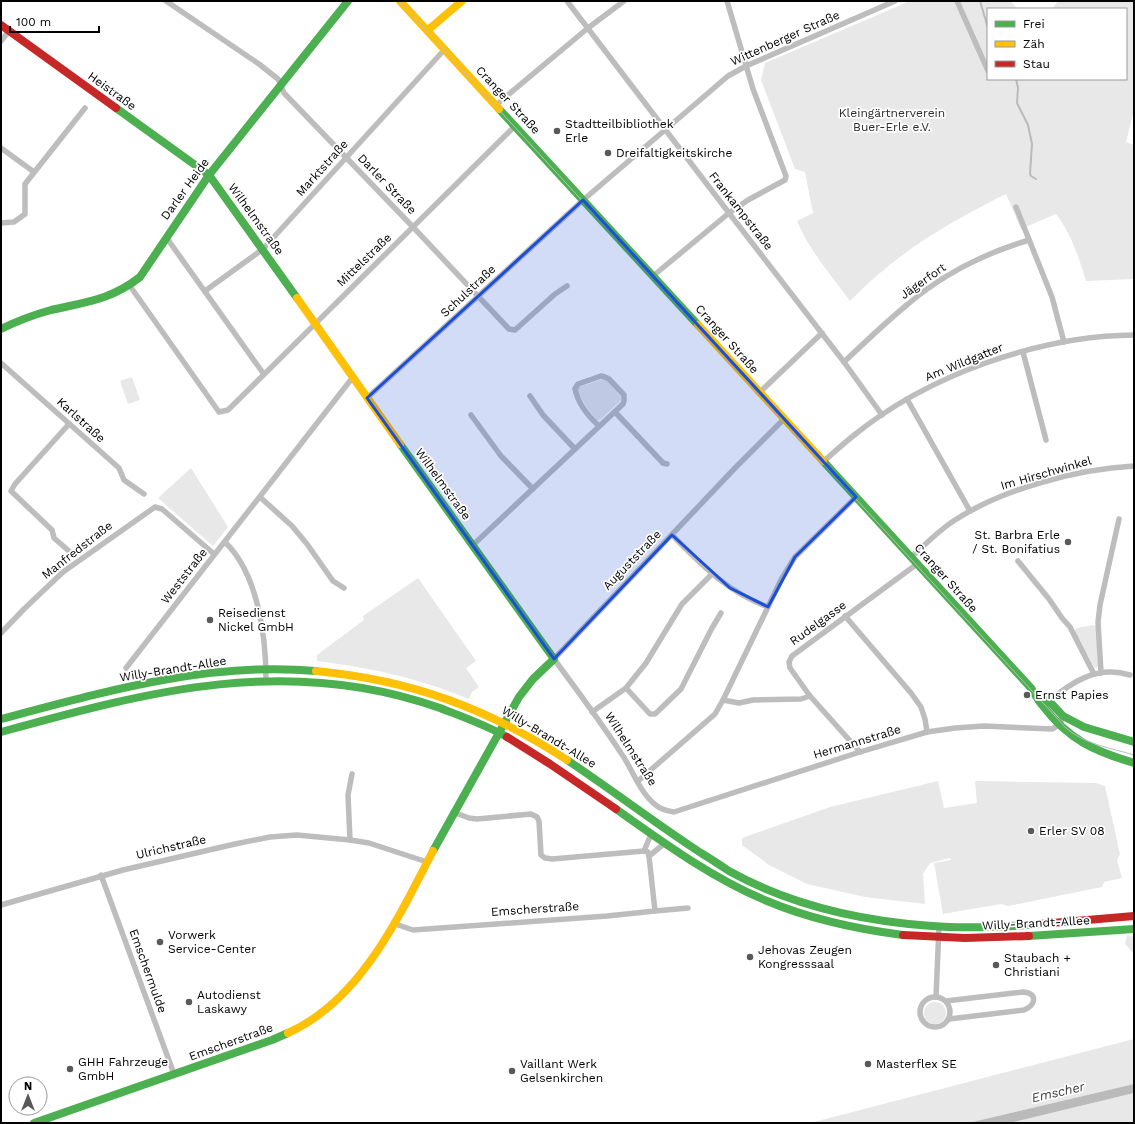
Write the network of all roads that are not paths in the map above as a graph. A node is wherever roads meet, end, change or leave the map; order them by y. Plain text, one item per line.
1 (166, 1) edge
2 (348, 1) edge
3 (400, 1) edge
4 (462, 1) edge
5 (567, 1) edge
6 (624, 1) edge
7 (727, 1) edge
8 (895, 1) edge
9 (957, 1) edge
10 (1, 25) edge
11 (588, 28) junction
12 (428, 30) junction
13 (9, 31) junction
14 (1, 41) edge
15 (445, 49) junction
16 (746, 66) junction
17 (987, 69) edge
18 (280, 86) junction
19 (496, 105) junction
20 (85, 108) dead end
21 (515, 126) junction
22 (665, 130) junction
23 (1, 148) edge
24 (347, 158) junction
25 (34, 172) junction
26 (209, 175) junction
27 (583, 200) junction
28 (1016, 207) dead end
29 (729, 213) junction
30 (1, 223) edge
31 (413, 227) junction
32 (166, 238) junction
33 (1029, 240) junction
34 (263, 249) junction
35 (653, 276) junction
36 (130, 286) junction
37 (567, 286) dead end
38 (205, 291) junction
39 (478, 297) junction
40 (316, 323) junction
41 (1, 329) edge
42 (822, 333) junction
43 (1134, 335) edge
44 (1064, 342) junction
45 (1023, 352) junction
46 (844, 362) junction
47 (1, 363) edge
48 (263, 373) junction
49 (353, 377) junction
50 (759, 393) junction
51 (530, 396) dead end
52 (367, 398) junction
53 (907, 399) junction
54 (614, 412) junction
55 (471, 415) dead end
56 (882, 415) junction
57 (784, 419) junction
58 (69, 424) junction
59 (599, 426) junction
60 (1046, 440) dead end
61 (575, 449) junction
62 (823, 462) junction
63 (667, 464) dead end
64 (1134, 466) edge
65 (533, 489) junction
66 (144, 494) dead end
67 (260, 497) junction
68 (856, 497) junction
69 (970, 511) junction
70 (1119, 519) dead end
71 (672, 535) junction
72 (225, 542) junction
73 (473, 545) junction
74 (70, 552) dead end
75 (214, 554) junction
76 (911, 557) junction
77 (1018, 561) dead end
78 (917, 564) junction
79 (712, 574) junction
80 (344, 588) dead end
81 (768, 606) junction
82 (721, 612) dead end
83 (845, 616) junction
84 (1, 632) edge
85 (554, 659) junction
86 (126, 668) dead end
87 (266, 669) junction
88 (1101, 673) junction
89 (1094, 674) junction
90 (1130, 675) dead end
91 (266, 680) junction
92 (626, 688) junction
93 (810, 696) junction
94 (723, 700) junction
95 (1046, 704) junction
96 (592, 712) junction
97 (1063, 716) junction
98 (1, 720) edge
99 (505, 723) junction
100 (1058, 725) junction
101 (1, 732) edge
102 (927, 732) junction
103 (499, 733) junction
104 (1134, 742) edge
105 (860, 752) junction
106 (1134, 763) edge
107 (352, 774) dead end
108 (638, 781) junction
109 (657, 806) joint
110 (454, 812) junction
111 (652, 834) junction
112 (350, 840) junction
113 (665, 843) junction
114 (644, 851) junction
115 (649, 856) junction
116 (427, 862) junction
117 (101, 875) junction
118 (1, 905) edge
119 (688, 908) dead end
120 (655, 911) junction
121 (1134, 915) edge
122 (395, 924) junction
123 (939, 926) junction
124 (1134, 929) edge
125 (938, 938) junction
126 (936, 997) junction
127 (946, 1001) junction
128 (949, 1019) junction
129 (174, 1074) junction
130 (34, 1123) edge

1 - 18 street, Darler Straße
2 - 18 main road, Darler Heide
3 - 12 main road, Cranger Straße
4 - 12 main road
5 - 11 street, Frankampstraße
6 - 11 street
7 - 16 street
8 - 16 street, Wittenberger Straße
9 - 17 street
10 - 13 main road, Heistraße
11 - 19 street
11 - 22 street, Frankampstraße
12 - 15 main road, Cranger Straße
13 - 14 street
13 - 26 main road, Heistraße
15 - 19 main road, Cranger Straße
15 - 24 street, Marktstraße
16 - 22 street, Wittenberger Straße
16 - 29 street
18 - 24 street, Darler Straße
18 - 26 main road, Darler Heide
19 - 21 main road, Cranger Straße
20 - 25 street
21 - 27 main road, Cranger Straße
21 - 31 street, Mittelstraße
22 - 27 street, Wittenberger Straße
22 - 29 street, Frankampstraße
23 - 25 street
24 - 31 street, Darler Straße
24 - 34 street, Marktstraße
25 - 30 street
26 - 32 main road, Darler Heide
26 - 34 main road, Wilhelmstraße
27 - 35 main road, Cranger Straße
27 - 39 street, Schulstraße
28 - 33 street
29 - 35 street
29 - 42 street, Frankampstraße
31 - 39 street, Darler Straße
31 - 40 street, Mittelstraße
32 - 36 main road, Darler Heide
32 - 38 street
33 - 44 street
33 - 46 street, Jägerfort
34 - 38 street, Marktstraße
34 - 40 main road, Wilhelmstraße
35 - 50 main road, Cranger Straße
36 - 41 main road, Darler Heide
36 - 48 street, Mittelstraße
37 - 39 street, Darler Straße
38 - 48 street
39 - 52 street, Schulstraße
40 - 48 street, Mittelstraße
40 - 49 main road, Wilhelmstraße
42 - 46 street, Frankampstraße
42 - 50 street
43 - 44 street, Am Wildgatter
44 - 45 street, Am Wildgatter
45 - 53 street, Am Wildgatter
45 - 60 street
46 - 56 street, Frankampstraße
47 - 58 street, Karlstraße
49 - 52 main road, Wilhelmstraße
49 - 67 street, Weststraße
50 - 57 main road, Cranger Straße
51 - 61 street
52 - 73 main road, Wilhelmstraße
53 - 56 street, Am Wildgatter
53 - 69 street
54 - 59 street
54 - 59 street
54 - 63 street
55 - 65 street
56 - 62 street, Am Wildgatter
57 - 62 main road, Cranger Straße
57 - 71 street, Auguststraße
58 - 66 street, Karlstraße
58 - 74 street
59 - 61 street
61 - 65 street
62 - 68 main road, Cranger Straße
64 - 69 street, Im Hirschwinkel
65 - 73 street
67 - 72 street, Weststraße
67 - 80 street
68 - 76 main road, Cranger Straße
68 - 81 street
69 - 76 street, Im Hirschwinkel
70 - 88 street
71 - 79 street
71 - 85 street, Auguststraße
72 - 75 street, Weststraße
72 - 87 street
73 - 85 main road, Wilhelmstraße
75 - 84 street, Manfredstraße
75 - 86 street, Weststraße
76 - 78 main road, Cranger Straße
77 - 89 street
78 - 83 street, Rudelgasse
78 - 95 main road, Cranger Straße
79 - 81 street
79 - 92 street
81 - 94 street
82 - 92 street
83 - 93 street, Rudelgasse
83 - 102 street
85 - 96 street, Wilhelmstraße
85 - 99 main road, Auguststraße
87 - 91 street
87 - 98 main road, Willy-Brandt-Allee
87 - 99 main road, Willy-Brandt-Allee
88 - 89 street
88 - 90 street
89 - 95 street
91 - 101 main road, Willy-Brandt-Allee
91 - 103 main road, Willy-Brandt-Allee
92 - 96 street
93 - 94 street
93 - 105 street, Rudelgasse
94 - 108 street
95 - 97 main road, Cranger Straße
95 - 100 main road, Cranger Straße
96 - 108 street, Wilhelmstraße
97 - 100 street
97 - 104 main road, Cranger Straße
99 - 103 main road, Emscherstraße
99 - 123 main road, Willy-Brandt-Allee
100 - 102 street, Hermannstraße
100 - 106 main road, Cranger Straße
102 - 105 street, Hermannstraße
103 - 110 main road, Emscherstraße
103 - 111 main road, Willy-Brandt-Allee
105 - 109 street, Hermannstraße
107 - 112 street
108 - 109 street, Wilhelmstraße
110 - 114 street
110 - 116 main road, Emscherstraße
111 - 113 main road, Willy-Brandt-Allee
111 - 114 street
112 - 116 street, Ulrichstraße
112 - 117 street, Ulrichstraße
113 - 115 street
113 - 125 main road, Willy-Brandt-Allee
114 - 115 street
115 - 120 street
116 - 122 main road, Emscherstraße
117 - 118 street, Ulrichstraße
117 - 129 street, Emschermulde
119 - 120 street, Emscherstraße
120 - 122 street, Emscherstraße
121 - 123 main road, Willy-Brandt-Allee
122 - 129 main road, Emscherstraße
123 - 125 street
124 - 125 main road, Willy-Brandt-Allee
125 - 126 street
126 - 127 street
126 - 128 street
127 - 128 street
127 - 128 street
129 - 130 main road, Emscherstraße

